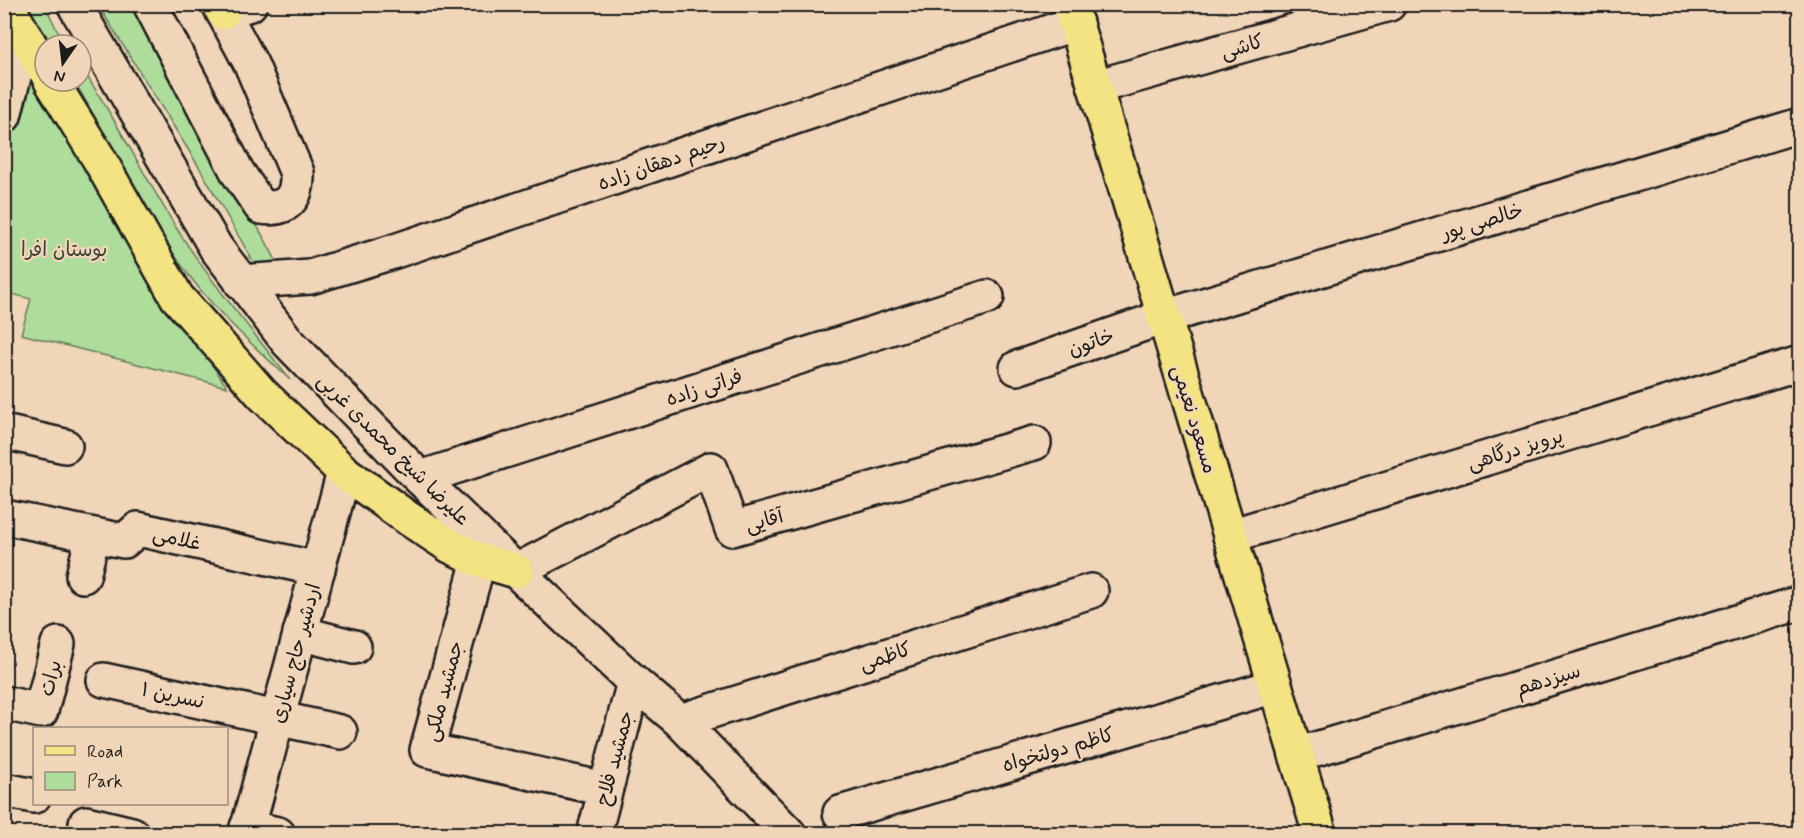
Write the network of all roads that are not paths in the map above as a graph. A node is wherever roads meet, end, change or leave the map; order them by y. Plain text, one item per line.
1 (6, 4) edge
2 (150, 4) edge
3 (1389, 4) edge
4 (231, 7) edge
5 (79, 14) edge
6 (1073, 14) edge
7 (24, 37) junction
8 (33, 51) edge
9 (1095, 87) junction
10 (58, 93) edge
11 (4, 116) edge
12 (1800, 125) edge
13 (242, 282) junction
14 (987, 297) dead end
15 (1164, 317) junction
16 (1800, 363) edge
17 (1017, 368) dead end
18 (4, 432) edge
19 (1034, 443) dead end
20 (65, 446) dead end
21 (344, 472) junction
22 (420, 478) junction
23 (4, 517) edge
24 (93, 535) junction
25 (1230, 536) junction
26 (479, 560) junction
27 (318, 569) junction
28 (516, 571) junction
29 (83, 576) dead end
30 (1091, 591) dead end
31 (1800, 603) edge
32 (300, 633) junction
33 (58, 644) dead end
34 (354, 647) dead end
35 (104, 680) dead end
36 (634, 682) junction
37 (1275, 686) junction
38 (4, 703) edge
39 (277, 718) junction
40 (680, 721) junction
41 (340, 732) dead end
42 (1296, 755) junction
43 (605, 789) junction
44 (4, 790) edge
45 (33, 796) edge
46 (840, 813) dead end
47 (86, 823) dead end
48 (257, 831) edge
49 (132, 834) edge
50 (594, 834) edge
51 (789, 834) edge
52 (1320, 834) edge

1 - 7 main road
2 - 4 street
3 - 9 street, کاشی
5 - 13 street, علیرضا شیخ محمدی غربی
6 - 9 main road, مسعود نعیمی
6 - 13 street, رحیم دهقان زاده
7 - 8 main road
7 - 11 street
9 - 15 main road, مسعود نعیمی
10 - 21 main road
12 - 15 street, خالصی پور
13 - 22 street, علیرضا شیخ محمدی غربی
14 - 22 street, فراتی زاده
15 - 17 street, خاتون
15 - 25 main road, مسعود نعیمی
16 - 25 street, پرویز درگاهی
18 - 20 street
19 - 28 street, آقایی
21 - 26 main road
21 - 27 street, اردشیر حاج سیاری
22 - 28 street, علیرضا شیخ محمدی غربی
23 - 24 street, غلامی
24 - 27 street, غلامی
24 - 29 street
25 - 37 main road, مسعود نعیمی
26 - 28 main road
26 - 43 street, جمشید ملکی
27 - 32 street, اردشیر حاج سیاری
28 - 36 street, علیرضا شیخ محمدی غربی
30 - 40 street, کاظمی
31 - 42 street, سیزدهم
32 - 34 street
32 - 39 street, اردشیر حاج سیاری
33 - 38 street, برات
35 - 39 street, نسرین ۱
36 - 40 street, علیرضا شیخ محمدی غربی
36 - 43 street, جمشید فلاح
37 - 42 main road, مسعود نعیمی
37 - 46 street, کاظم دولتخواه
39 - 41 street, نسرین ۱
39 - 48 street, اردشیر حاج سیاری
40 - 51 street, علیرضا شیخ محمدی غربی
42 - 52 main road, مسعود نعیمی
43 - 50 street, جمشید فلاح
44 - 45 street
47 - 49 street

